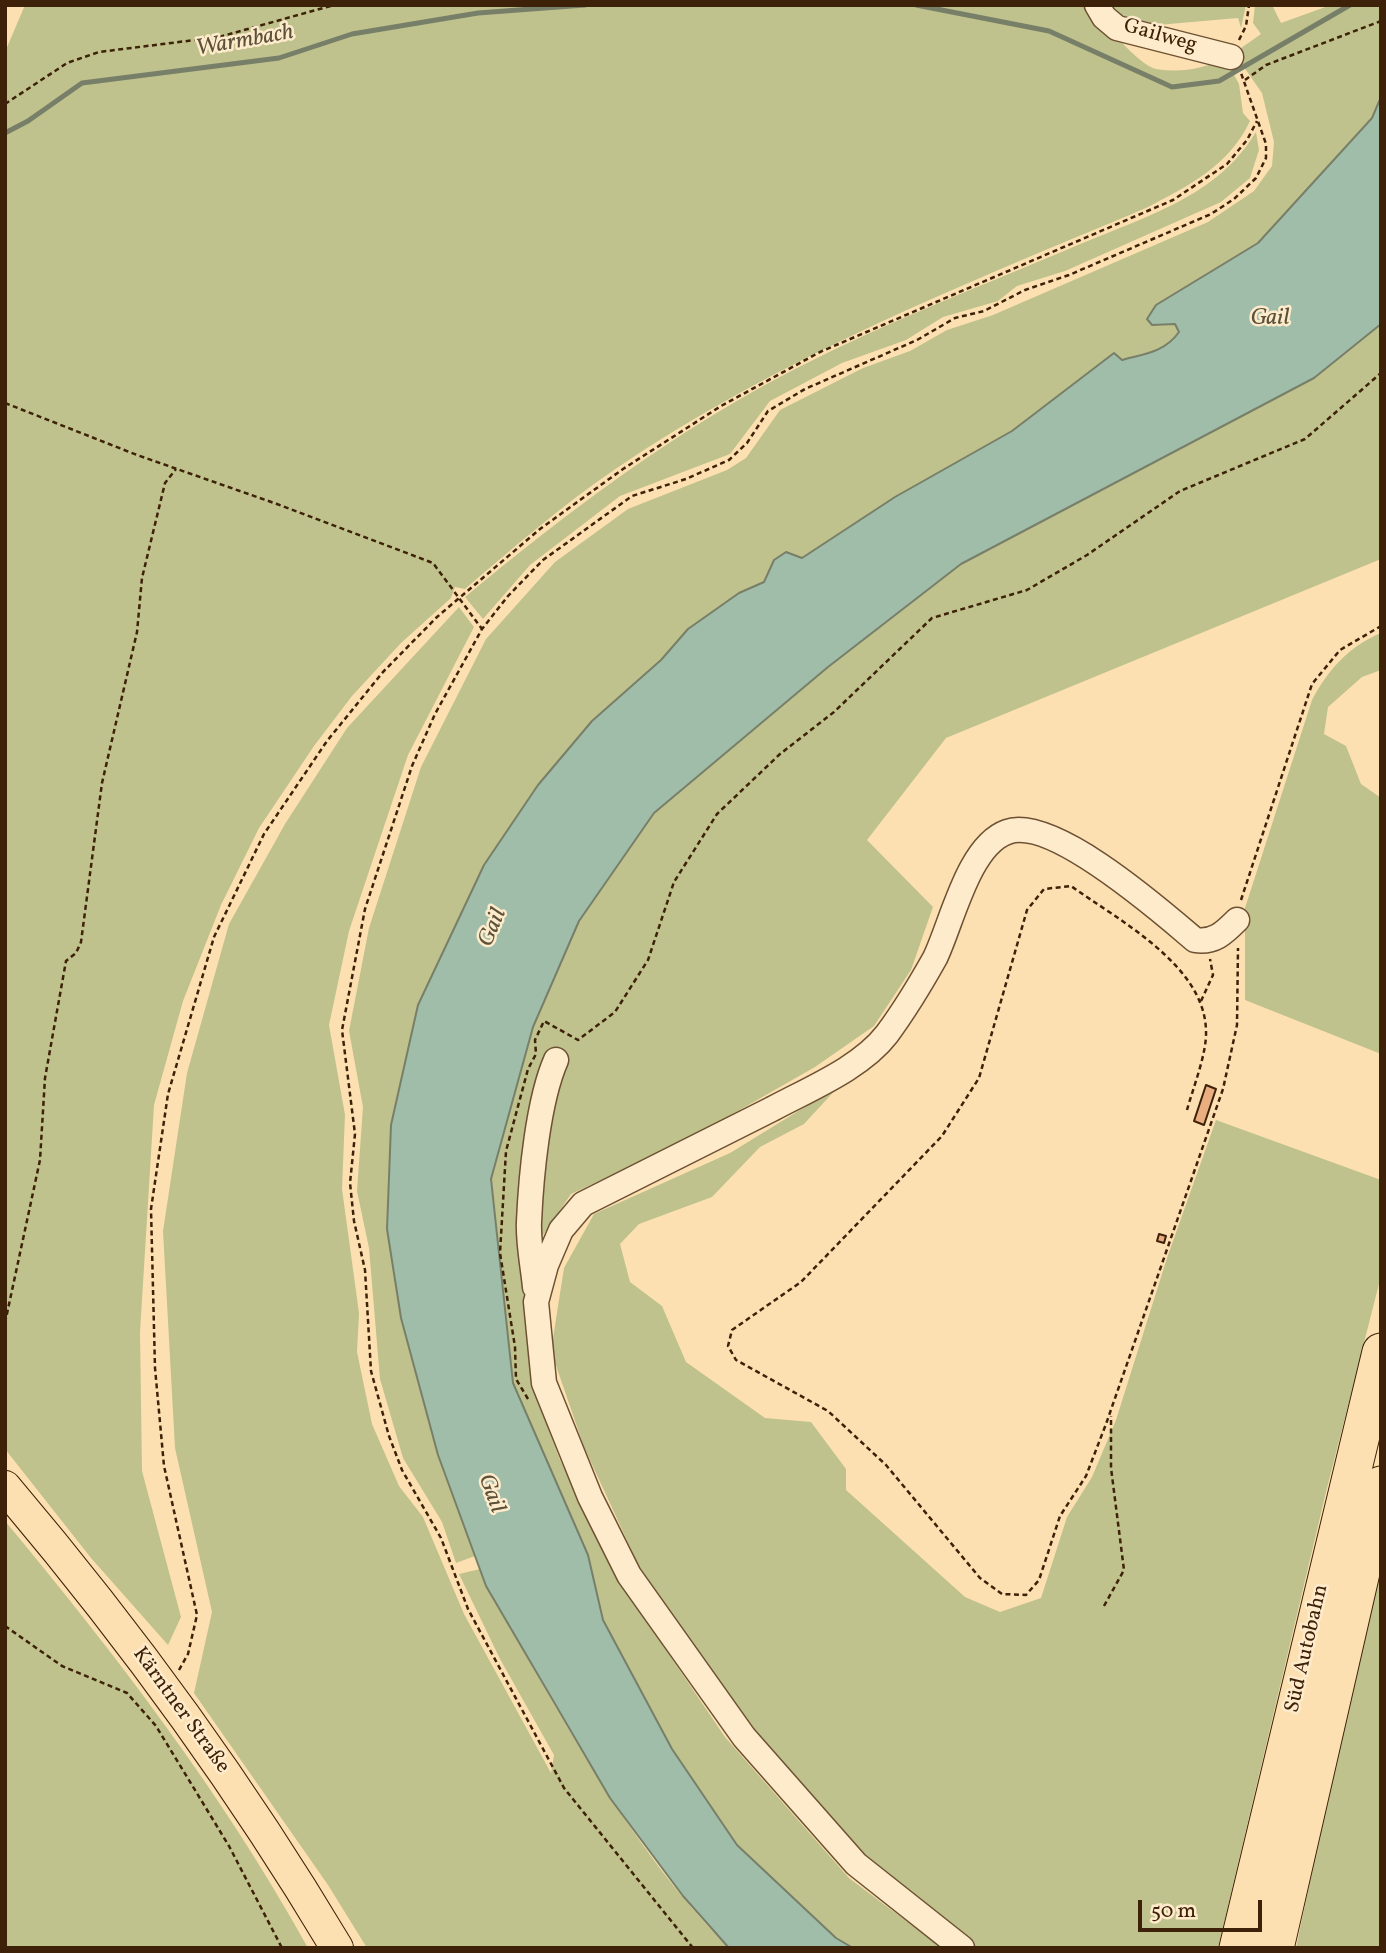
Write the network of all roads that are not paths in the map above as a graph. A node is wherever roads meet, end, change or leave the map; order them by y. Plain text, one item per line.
1 (1097, 5) edge
2 (1231, 57) road end
3 (1237, 920) road end
4 (556, 1060) dead end
5 (536, 1302) junction
6 (1381, 1352) edge
7 (1381, 1485) edge
8 (5, 1487) edge
9 (337, 1948) edge
10 (962, 1948) edge
11 (1238, 1948) edge
12 (1275, 1948) edge

1 - 2 street, Gailweg
3 - 5 street
4 - 5 street
5 - 10 street
6 - 11 highway, Süd Autobahn
7 - 12 highway, Süd Autobahn
8 - 9 main road, Kärntner Straße

